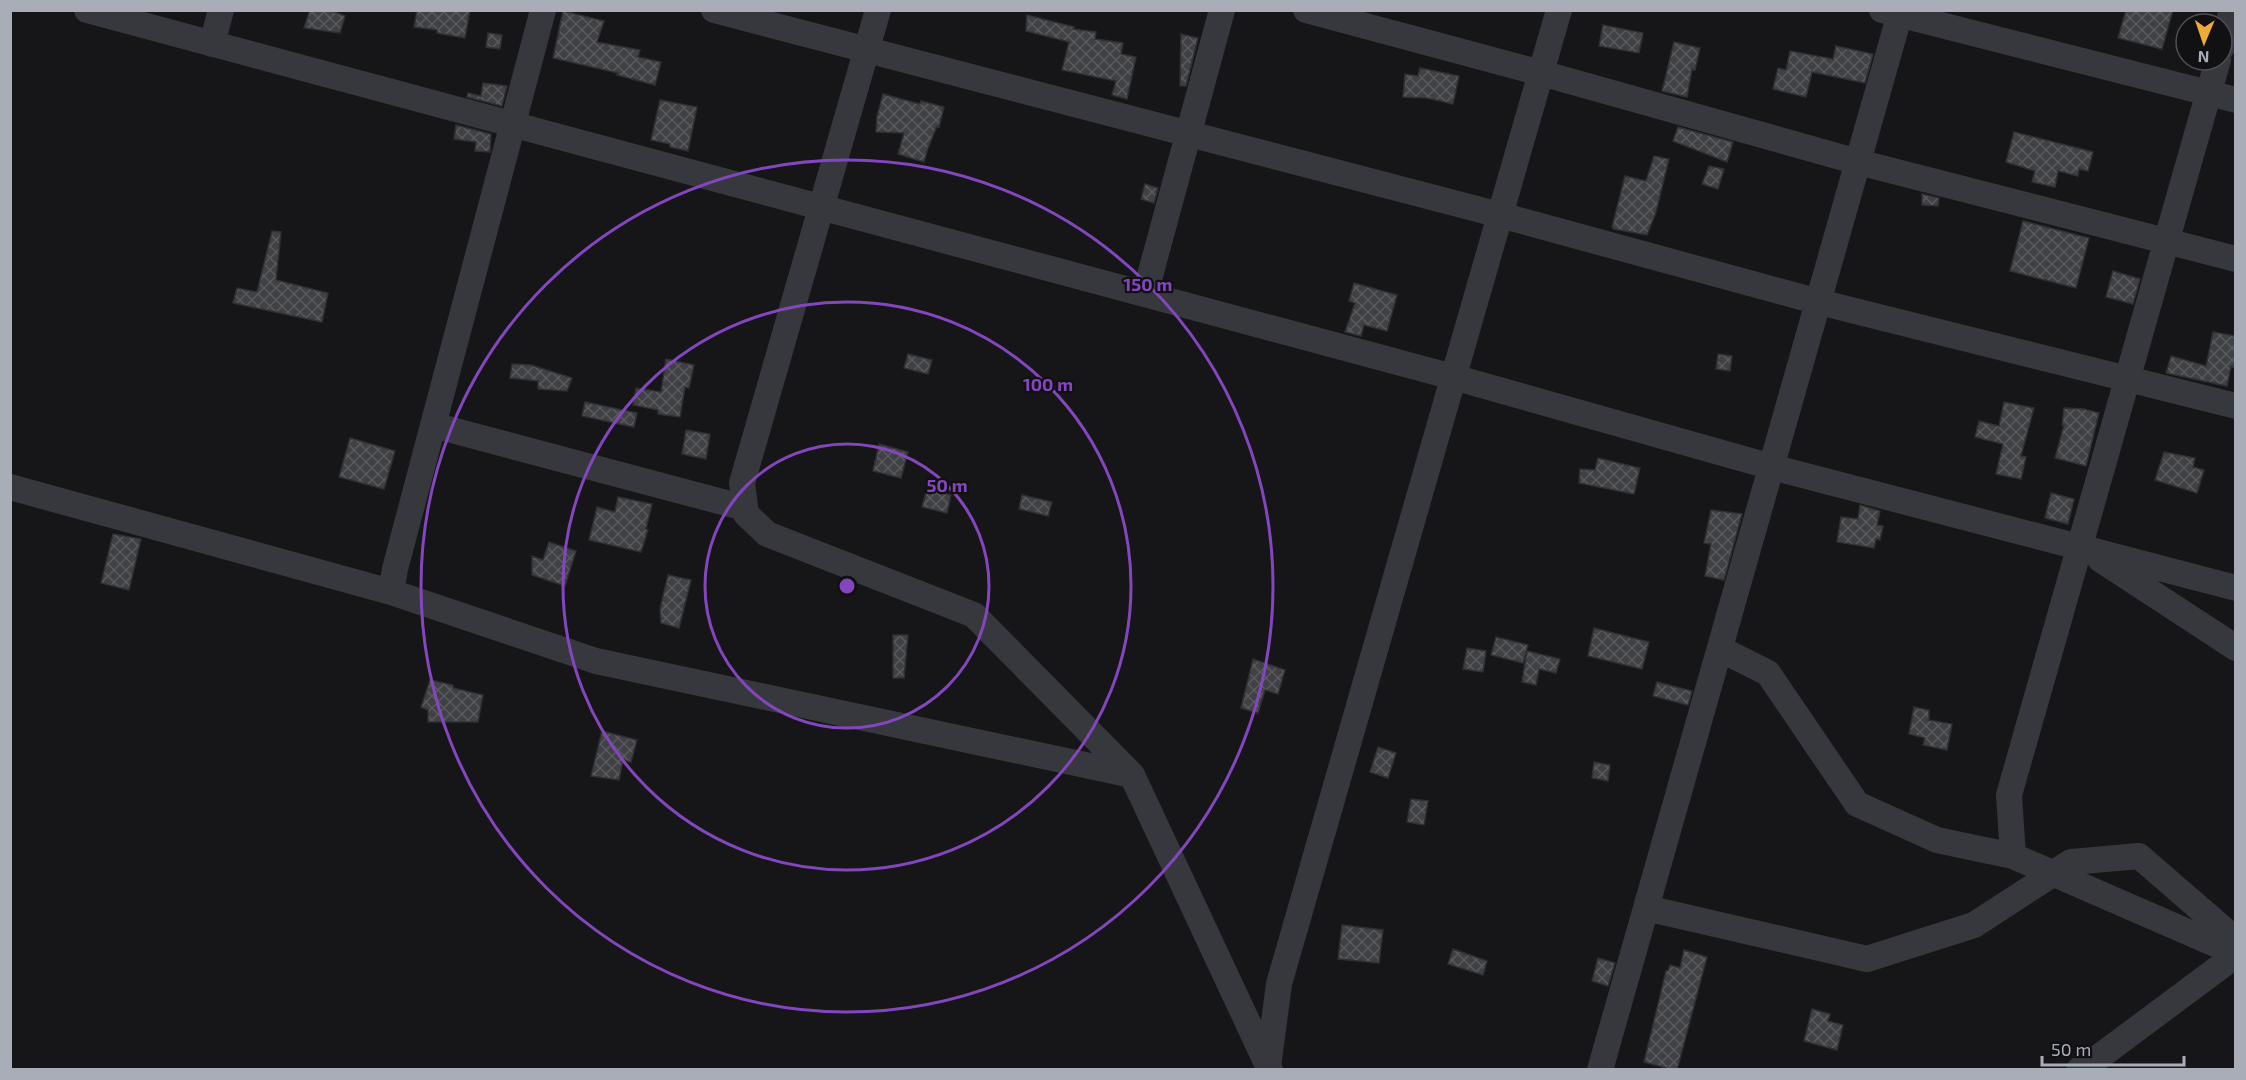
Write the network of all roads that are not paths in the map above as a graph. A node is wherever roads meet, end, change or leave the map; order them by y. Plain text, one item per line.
1 (87, 10) edge
2 (221, 10) edge
3 (543, 10) edge
4 (714, 10) edge
5 (878, 10) edge
6 (1222, 10) edge
7 (1306, 10) edge
8 (1559, 10) edge
9 (1895, 12) edge
10 (212, 44) junction
11 (867, 50) junction
12 (2215, 72) edge
13 (1541, 73) junction
14 (2209, 93) junction
15 (2235, 100) edge
16 (513, 125) junction
17 (1189, 134) junction
18 (1858, 162) junction
19 (821, 207) junction
20 (1500, 215) junction
21 (2167, 240) junction
22 (2235, 259) edge
23 (1145, 294) junction
24 (1819, 302) junction
25 (1453, 377) junction
26 (2128, 378) junction
27 (2235, 406) edge
28 (433, 425) junction
29 (1772, 467) junction
30 (10, 487) edge
31 (745, 508) junction
32 (2080, 546) junction
33 (2235, 588) edge
34 (391, 592) junction
35 (2235, 648) edge
36 (1720, 649) junction
37 (1132, 775) junction
38 (2013, 856) junction
39 (2053, 874) junction
40 (1646, 908) junction
41 (2235, 939) edge
42 (2235, 954) edge
43 (1269, 1068) edge
44 (1600, 1070) edge
45 (2079, 1070) edge

1 - 10 street
2 - 10 street
3 - 16 street
4 - 11 street
5 - 11 street
6 - 17 street
7 - 13 street
8 - 13 street
9 - 14 street
9 - 18 street
10 - 16 street
11 - 17 street
11 - 19 street
12 - 14 street
13 - 18 street
13 - 20 street
14 - 15 street
14 - 21 street
16 - 19 street
16 - 28 street
17 - 20 street
17 - 23 street
18 - 21 street
18 - 24 street
19 - 23 street
19 - 31 street
20 - 24 street
20 - 25 street
21 - 22 street
21 - 26 street
23 - 25 street
24 - 26 street
24 - 29 street
25 - 29 street
25 - 43 street
26 - 27 street
26 - 32 street
28 - 31 street
28 - 34 street
29 - 32 street
29 - 36 street
30 - 34 street
31 - 37 street
32 - 33 street
32 - 35 street
32 - 38 street
34 - 37 street
36 - 38 street
36 - 40 street
37 - 43 street
38 - 39 street
39 - 40 street
39 - 41 street
39 - 42 street
40 - 44 street
42 - 45 street

